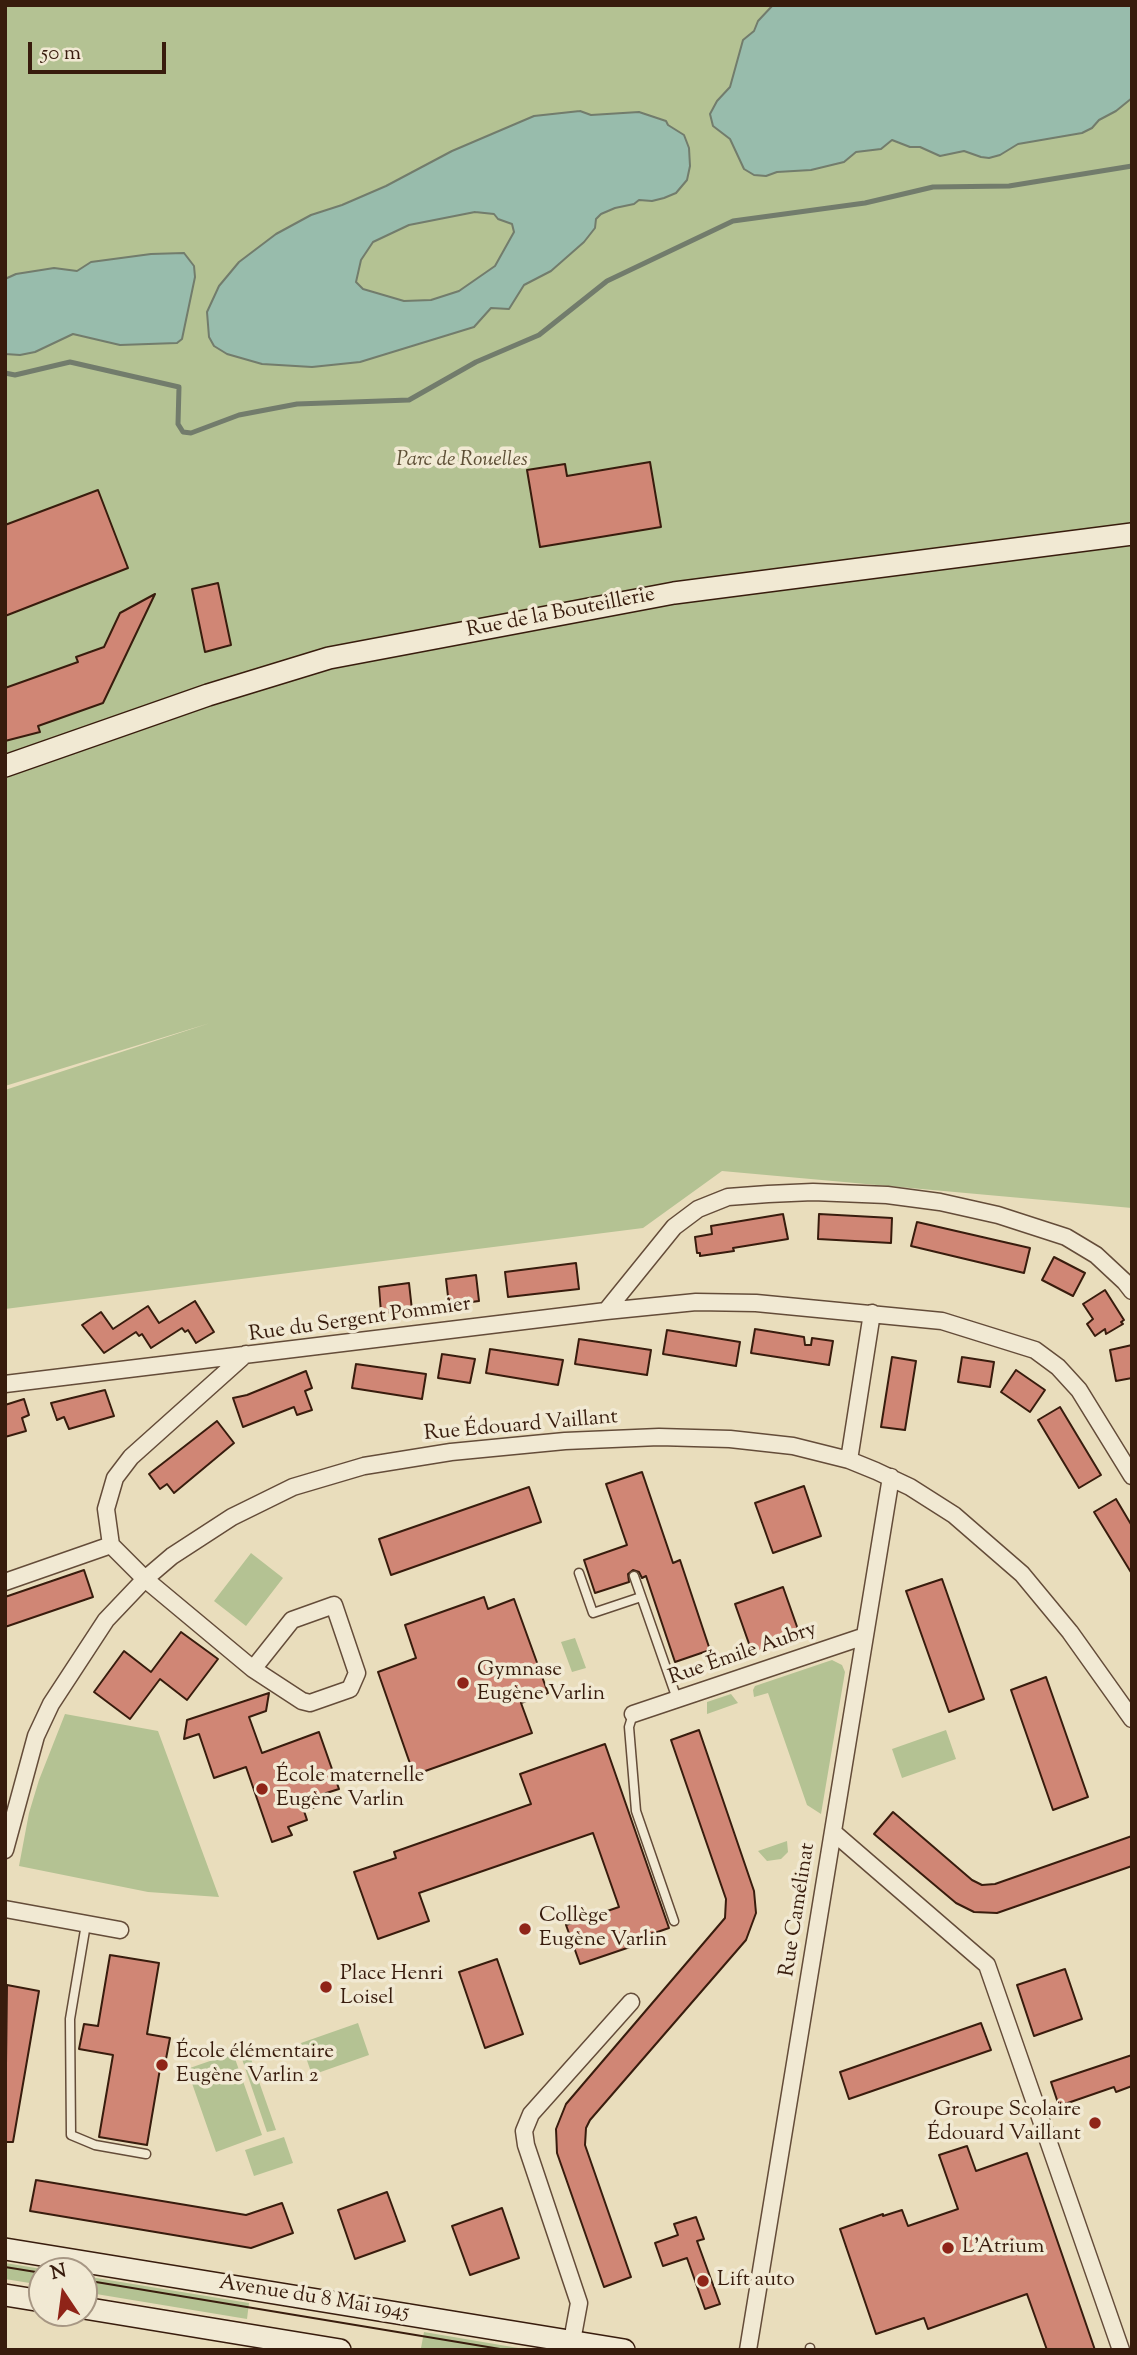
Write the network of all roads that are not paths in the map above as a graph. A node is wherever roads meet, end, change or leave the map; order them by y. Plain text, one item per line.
1 (1132, 534) edge
2 (5, 766) edge
3 (1132, 1291) edge
4 (606, 1311) junction
5 (872, 1313) junction
6 (246, 1354) junction
7 (5, 1384) edge
8 (849, 1460) junction
9 (1132, 1476) edge
10 (891, 1477) junction
11 (111, 1545) junction
12 (579, 1573) dead end
13 (634, 1576) dead end
14 (145, 1579) junction
15 (5, 1581) edge
16 (641, 1597) junction
17 (865, 1636) junction
18 (253, 1669) junction
19 (677, 1699) junction
20 (633, 1714) joint
21 (1132, 1719) edge
22 (833, 1832) junction
23 (5, 1850) edge
24 (5, 1909) edge
25 (674, 1921) dead end
26 (86, 1924) junction
27 (120, 1930) dead end
28 (631, 2002) dead end
29 (146, 2154) dead end
30 (5, 2249) edge
31 (5, 2295) edge
32 (28, 2299) edge
33 (98, 2310) edge
34 (572, 2341) junction
35 (340, 2350) edge
36 (624, 2350) edge
37 (748, 2350) edge
38 (1121, 2350) edge

1 - 2 street, Rue de la Bouteillerie
3 - 4 street
4 - 5 street, Rue du Sergent Pommier
4 - 6 street, Rue du Sergent Pommier
5 - 8 street
5 - 9 street, Rue du Sergent Pommier
6 - 7 street
6 - 11 street, Rue du Sergent Pommier
8 - 10 street, Rue Édouard Vaillant
8 - 14 street, Rue Édouard Vaillant
10 - 17 street, Rue Camélinat
10 - 21 street, Rue Édouard Vaillant
11 - 14 street
11 - 15 street
12 - 16 lane
13 - 16 lane
14 - 18 street
14 - 23 street, Rue Édouard Vaillant
16 - 19 lane
17 - 19 street, Rue Émile Aubry
17 - 22 street, Rue Camélinat
18 - 18 street
19 - 20 street, Rue Émile Aubry
20 - 25 lane
22 - 37 street, Rue Camélinat
22 - 38 street
24 - 26 street
26 - 27 street
26 - 29 lane
28 - 34 street
30 - 34 street, Avenue du 8 Mai 1945
31 - 32 street
33 - 35 street
34 - 36 street, Avenue du 8 Mai 1945

